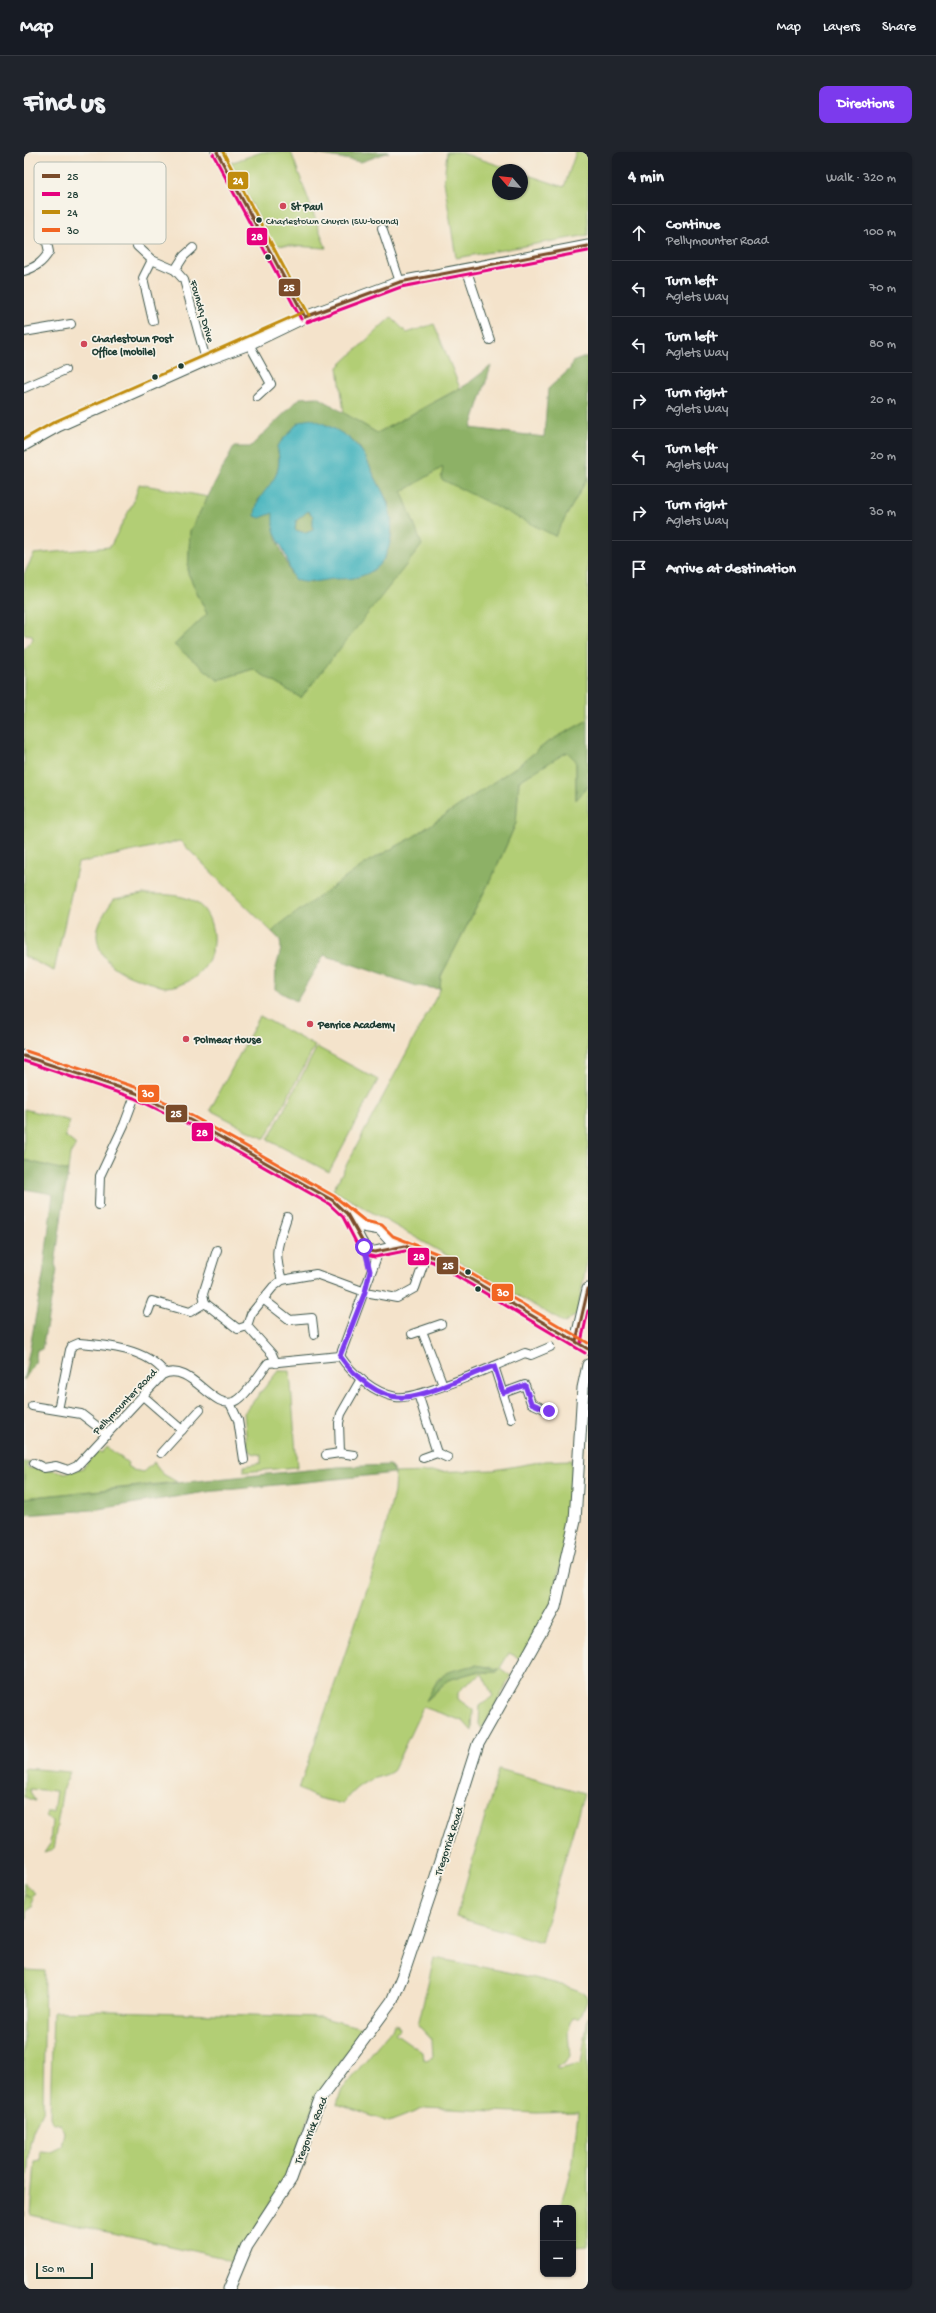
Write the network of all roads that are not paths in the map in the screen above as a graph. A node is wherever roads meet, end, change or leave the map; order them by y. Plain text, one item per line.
1 (218, 152) edge
2 (382, 228) dead end
3 (47, 244) edge
4 (136, 244) edge
5 (588, 246) edge
6 (194, 248) dead end
7 (152, 260) junction
8 (466, 268) junction
9 (175, 270) junction
10 (24, 271) edge
11 (400, 282) junction
12 (305, 317) junction
13 (153, 321) dead end
14 (71, 324) dead end
15 (24, 332) edge
16 (490, 340) dead end
17 (249, 344) junction
18 (206, 360) junction
19 (64, 370) dead end
20 (24, 388) edge
21 (258, 397) dead end
22 (24, 445) edge
23 (24, 1056) edge
24 (136, 1093) junction
25 (99, 1205) dead end
26 (347, 1214) junction
27 (287, 1217) dead end
28 (373, 1227) junction
29 (384, 1233) junction
30 (364, 1246) junction
31 (404, 1246) junction
32 (217, 1250) dead end
33 (380, 1250) junction
34 (423, 1265) dead end
35 (370, 1271) junction
36 (282, 1280) junction
37 (588, 1289) edge
38 (365, 1292) junction
39 (263, 1299) junction
40 (205, 1302) junction
41 (148, 1312) dead end
42 (441, 1324) dead end
43 (247, 1326) junction
44 (422, 1331) junction
45 (412, 1334) dead end
46 (314, 1335) dead end
47 (576, 1341) junction
48 (550, 1347) dead end
49 (588, 1349) edge
50 (340, 1356) junction
51 (276, 1363) junction
52 (588, 1365) edge
53 (494, 1366) junction
54 (165, 1374) junction
55 (361, 1379) junction
56 (443, 1385) junction
57 (503, 1393) junction
58 (418, 1394) junction
59 (143, 1396) junction
60 (230, 1403) junction
61 (32, 1406) dead end
62 (58, 1410) junction
63 (200, 1410) dead end
64 (549, 1411) dead end
65 (511, 1419) dead end
66 (182, 1430) junction
67 (107, 1434) junction
68 (161, 1453) dead end
69 (340, 1453) junction
70 (437, 1453) junction
71 (326, 1455) dead end
72 (354, 1456) dead end
73 (422, 1458) dead end
74 (448, 1458) dead end
75 (244, 1460) dead end
76 (34, 1463) dead end
77 (229, 2289) edge

1 - 12 street
2 - 11 street
3 - 10 street
4 - 7 street
5 - 8 street
6 - 9 street
7 - 9 street
7 - 13 street
8 - 11 street
8 - 16 street
9 - 18 street, Foundry Drive
11 - 12 street
12 - 17 street
14 - 15 street
17 - 18 street
17 - 21 street
18 - 22 street
19 - 20 street
23 - 24 street
24 - 25 street
24 - 26 street
26 - 28 street
26 - 30 street
27 - 36 street
28 - 29 street
28 - 30 street
29 - 31 street
29 - 33 street
30 - 33 street
30 - 35 street
31 - 33 street
31 - 47 street
32 - 40 street
33 - 35 street
34 - 38 street
35 - 38 street
36 - 38 street
36 - 39 street
37 - 47 street
38 - 50 street
39 - 43 street
39 - 46 street
40 - 41 street
40 - 43 street
42 - 44 street
43 - 51 street
44 - 45 street
44 - 56 street
47 - 49 street
48 - 53 street
50 - 51 street
50 - 55 street
51 - 60 street
52 - 77 street, Tregorrick Road
53 - 56 street
53 - 57 street
54 - 59 street, Pellymounter Road
54 - 60 street, Pellymounter Road
54 - 62 street
55 - 58 street
55 - 69 street
56 - 58 street
57 - 64 street
57 - 65 street
58 - 70 street
59 - 66 street
59 - 67 street, Pellymounter Road
60 - 75 street
61 - 62 street
62 - 67 street
63 - 66 street
66 - 68 street
67 - 76 street, Pellymounter Road
69 - 71 street
69 - 72 street
70 - 73 street
70 - 74 street

